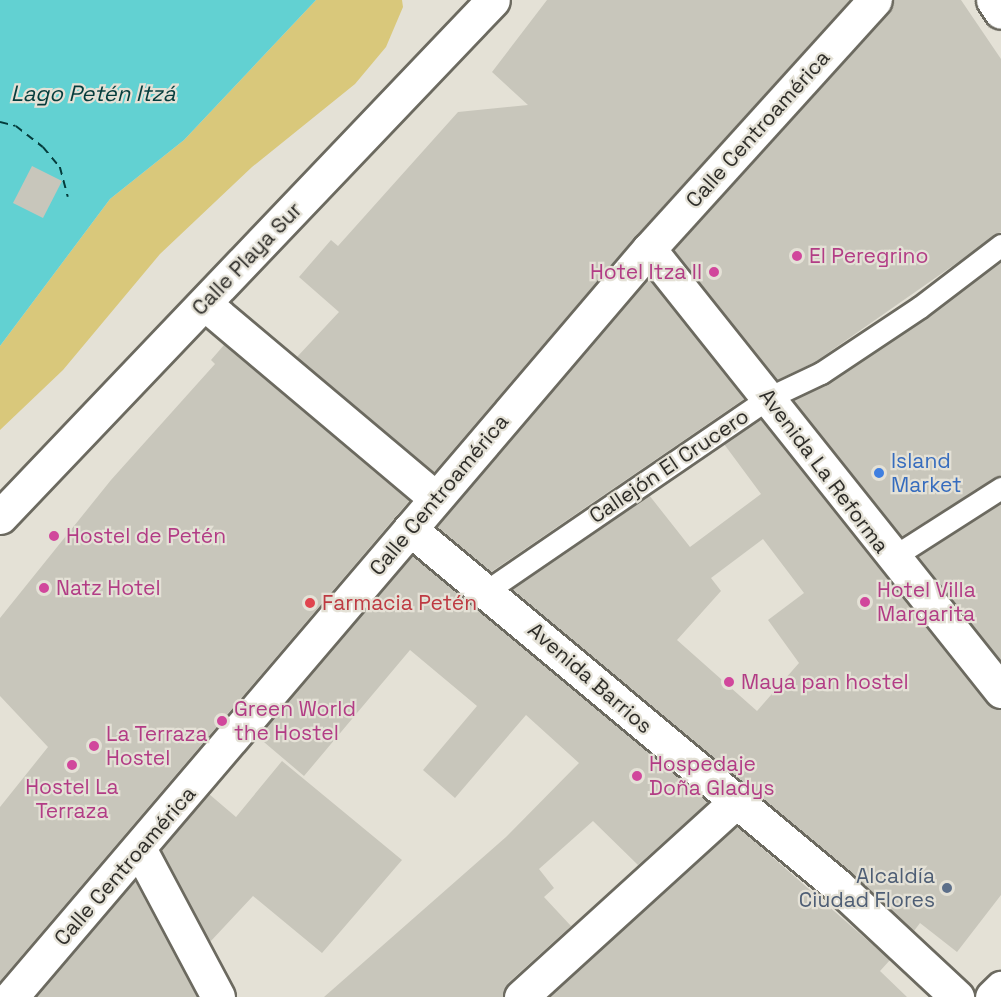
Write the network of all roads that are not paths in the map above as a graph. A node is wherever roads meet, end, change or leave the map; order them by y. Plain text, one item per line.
1 (874, 0) edge
2 (993, 0) edge
3 (478, 6) edge
4 (1001, 12) edge
5 (1001, 244) edge
6 (649, 249) junction
7 (205, 304) junction
8 (768, 398) junction
9 (1001, 488) edge
10 (435, 498) junction
11 (0, 517) edge
12 (410, 529) junction
13 (890, 559) junction
14 (488, 590) junction
15 (1001, 691) edge
16 (734, 804) junction
17 (140, 850) junction
18 (1001, 988) edge
19 (11, 997) edge
20 (218, 997) edge
21 (520, 997) edge
22 (957, 997) edge
23 (992, 997) edge

1 - 6 street, Calle Centroamérica
2 - 4 street
3 - 7 street, Calle Playa Sur
5 - 8 lane, Callejón El Crucero
6 - 8 street, Avenida La Reforma
6 - 10 street, Calle Centroamérica
7 - 10 street
7 - 11 street, Calle Playa Sur
8 - 13 street, Avenida La Reforma
8 - 14 lane, Callejón El Crucero
9 - 13 lane
10 - 12 street, Calle Centroamérica
12 - 14 street, Avenida Barrios
12 - 17 street, Calle Centroamérica
13 - 15 street, Avenida La Reforma
14 - 16 street, Avenida Barrios
16 - 21 street
16 - 22 street, Avenida Barrios
17 - 19 street, Calle Centroamérica
17 - 20 street
18 - 23 street

